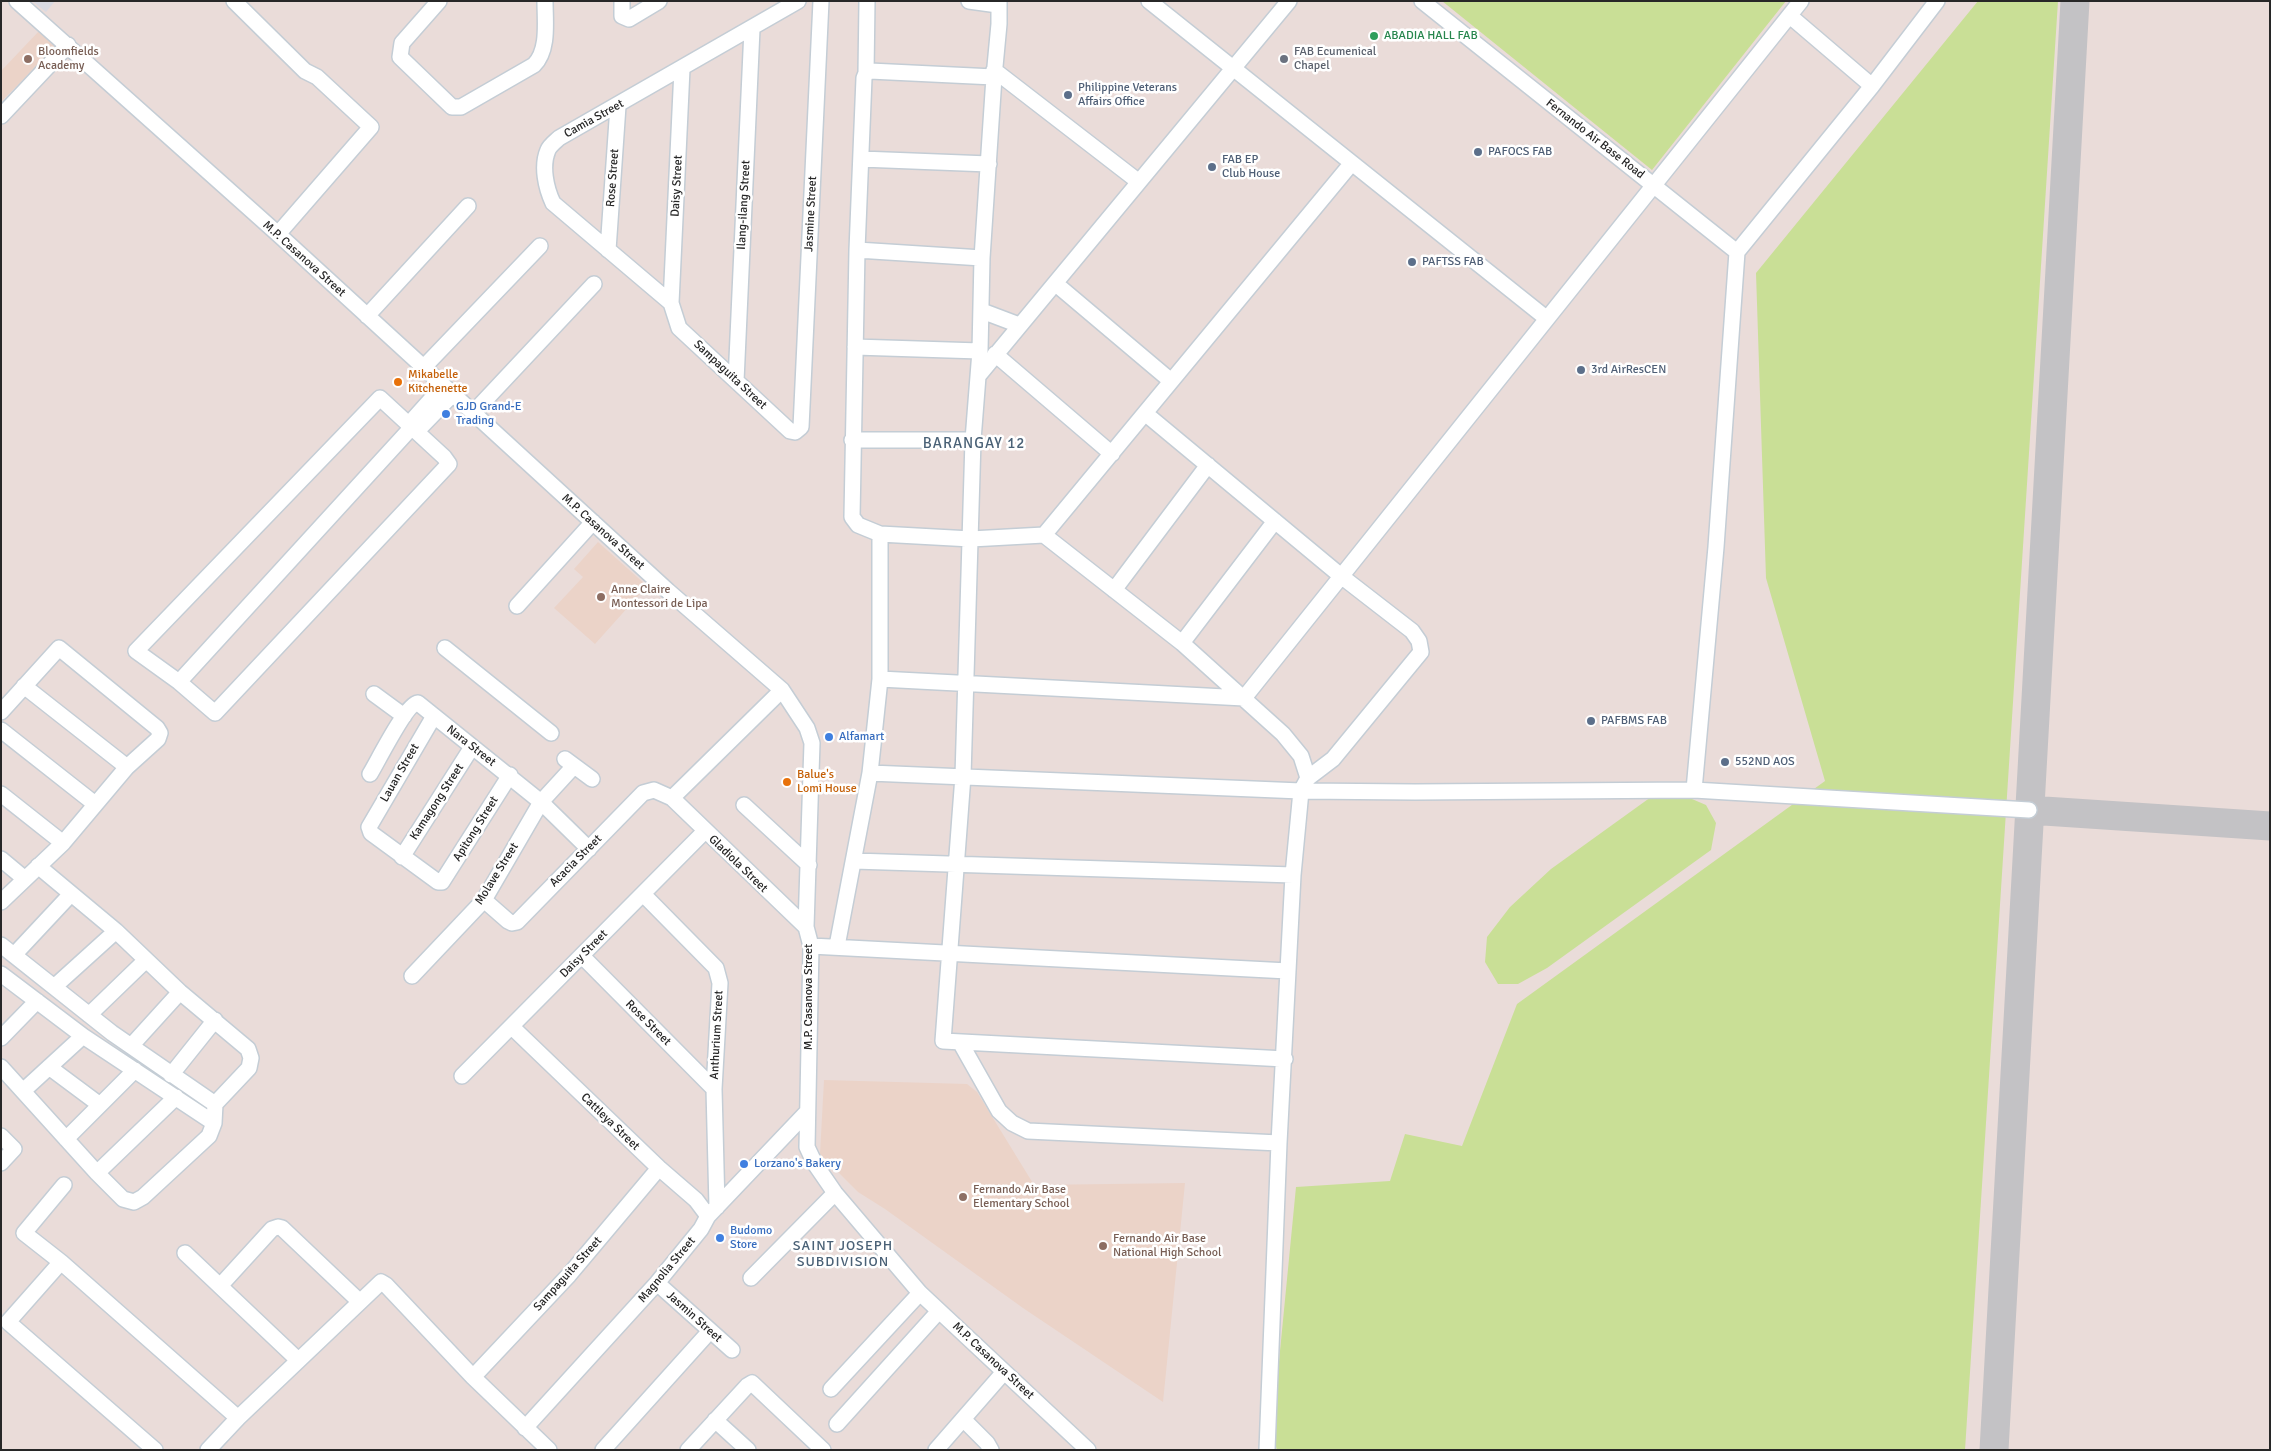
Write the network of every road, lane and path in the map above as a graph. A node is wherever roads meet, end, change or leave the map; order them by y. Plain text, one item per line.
1 (18, 1) edge
2 (440, 1) edge
3 (545, 1) edge
4 (622, 1) edge
5 (659, 1) edge
6 (798, 1) edge
7 (821, 1) edge
8 (866, 1) edge
9 (969, 1) edge
10 (1149, 1) edge
11 (1289, 1) edge
12 (1422, 1) edge
13 (1801, 1) edge
14 (1937, 1) edge
15 (240, 3) edge
16 (998, 3) edge
17 (1790, 16) junction
18 (752, 29) junction
19 (68, 44) junction
20 (682, 68) junction
21 (1232, 70) junction
22 (866, 73) junction
23 (994, 73) junction
24 (1872, 86) junction
25 (618, 106) junction
26 (1, 116) edge
27 (861, 159) junction
28 (989, 164) junction
29 (1352, 164) junction
30 (1139, 182) junction
31 (1654, 186) junction
32 (468, 206) dead end
33 (278, 234) junction
34 (540, 246) dead end
35 (608, 250) junction
36 (856, 250) junction
37 (1737, 252) junction
38 (982, 258) junction
39 (594, 284) dead end
40 (1056, 284) junction
41 (671, 303) junction
42 (982, 311) junction
43 (367, 316) junction
44 (1546, 318) junction
45 (1019, 325) junction
46 (855, 347) junction
47 (988, 352) junction
48 (423, 368) junction
49 (736, 381) junction
50 (1171, 381) junction
51 (448, 390) junction
52 (473, 413) junction
53 (1146, 414) junction
54 (413, 427) junction
55 (800, 427) joint
56 (852, 440) junction
57 (973, 440) junction
58 (1112, 454) junction
59 (1208, 465) junction
60 (1275, 521) junction
61 (593, 522) junction
62 (880, 534) junction
63 (1044, 535) junction
64 (971, 539) junction
65 (1341, 576) junction
66 (1114, 590) junction
67 (516, 606) dead end
68 (1182, 643) junction
69 (446, 648) dead end
70 (880, 679) junction
71 (179, 682) junction
72 (967, 684) junction
73 (24, 686) junction
74 (782, 690) junction
75 (374, 694) dead end
76 (1244, 698) junction
77 (1, 712) edge
78 (404, 716) junction
79 (434, 716) junction
80 (1, 730) edge
81 (551, 733) dead end
82 (472, 747) junction
83 (127, 767) junction
84 (870, 773) junction
85 (370, 774) dead end
86 (510, 775) junction
87 (963, 776) junction
88 (592, 780) dead end
89 (1305, 784) junction
90 (1694, 790) junction
91 (1, 794) edge
92 (672, 798) junction
93 (541, 802) junction
94 (95, 804) junction
95 (744, 805) dead end
96 (2030, 810) dead end
97 (705, 831) junction
98 (63, 842) junction
99 (589, 849) junction
100 (402, 857) junction
101 (1, 859) edge
102 (854, 861) junction
103 (957, 863) junction
104 (809, 865) junction
105 (38, 866) junction
106 (1293, 875) junction
107 (25, 878) junction
108 (71, 894) junction
109 (643, 894) junction
110 (484, 900) junction
111 (1, 902) edge
112 (806, 927) junction
113 (116, 931) junction
114 (1, 945) edge
115 (812, 946) junction
116 (838, 946) junction
117 (951, 951) junction
118 (14, 955) junction
119 (582, 956) junction
120 (146, 960) junction
121 (1288, 971) junction
122 (1, 974) edge
123 (412, 976) dead end
124 (54, 987) junction
125 (180, 992) junction
126 (37, 1001) junction
127 (88, 1015) junction
128 (215, 1020) junction
129 (512, 1027) junction
130 (83, 1036) junction
131 (1, 1038) edge
132 (960, 1042) junction
133 (131, 1046) junction
134 (1285, 1059) junction
135 (1, 1067) edge
136 (49, 1067) junction
137 (135, 1070) junction
138 (171, 1075) junction
139 (462, 1076) dead end
140 (714, 1089) junction
141 (23, 1091) junction
142 (176, 1097) junction
143 (215, 1104) junction
144 (100, 1105) junction
145 (807, 1112) junction
146 (214, 1122) junction
147 (1, 1136) edge
148 (66, 1139) junction
149 (1279, 1143) junction
150 (1, 1162) edge
151 (659, 1168) junction
152 (97, 1173) junction
153 (64, 1185) dead end
154 (835, 1193) junction
155 (713, 1212) junction
156 (185, 1253) dead end
157 (60, 1262) junction
158 (751, 1278) dead end
159 (657, 1283) junction
160 (220, 1286) junction
161 (920, 1293) junction
162 (359, 1301) junction
163 (939, 1311) junction
164 (710, 1331) junction
165 (732, 1350) dead end
166 (298, 1360) junction
167 (1004, 1372) junction
168 (473, 1377) junction
169 (831, 1389) dead end
170 (238, 1418) junction
171 (963, 1419) junction
172 (714, 1420) junction
173 (837, 1424) dead end
174 (525, 1428) junction
175 (155, 1450) edge
176 (208, 1450) edge
177 (549, 1450) edge
178 (603, 1450) edge
179 (688, 1450) edge
180 (748, 1450) edge
181 (823, 1450) edge
182 (936, 1450) edge
183 (991, 1450) edge
184 (1088, 1450) edge
185 (1267, 1450) edge

1 - 19 street, M.P. Casanova Street
2 - 3 street
4 - 5 street
6 - 18 street, Camia Street
7 - 55 street, Jasmine Street
8 - 22 street
9 - 16 street
10 - 21 street
11 - 21 street
12 - 31 street, Fernando Air Base Road
13 - 17 street, Fernando Air Base Road
14 - 24 street
15 - 33 street
16 - 23 street
17 - 24 street
17 - 31 street, Fernando Air Base Road
18 - 20 street, Camia Street
18 - 49 street, Ilang-ilang Street
19 - 26 street
19 - 33 street, M.P. Casanova Street
20 - 25 street, Camia Street
20 - 41 street, Daisy Street
21 - 29 street
21 - 30 street
22 - 23 street
22 - 27 street
23 - 28 street
23 - 30 street
24 - 37 street
25 - 35 street, Rose Street
25 - 35 street, Camia Street
27 - 28 street
27 - 36 street
28 - 38 street
29 - 44 street
29 - 50 street
30 - 40 street
31 - 37 street
31 - 44 street
32 - 43 street
33 - 43 street, M.P. Casanova Street
34 - 48 street
35 - 41 street, Camia Street
36 - 38 street
36 - 46 street
37 - 90 street
38 - 42 street
39 - 52 street
40 - 45 street
40 - 50 street
41 - 49 street, Sampaguita Street
42 - 45 street
42 - 47 street
43 - 48 street, M.P. Casanova Street
44 - 65 street
45 - 47 street
46 - 47 street
46 - 56 street
47 - 57 street
47 - 58 street
48 - 51 street, M.P. Casanova Street
49 - 55 street, Sampaguita Street
50 - 53 street
51 - 52 street, M.P. Casanova Street
51 - 54 street
52 - 61 street, M.P. Casanova Street
53 - 58 street
53 - 59 street
54 - 71 street
54 - 71 street
54 - 71 street
56 - 57 street
56 - 62 street
57 - 64 street
58 - 63 street
59 - 60 street
59 - 66 street
60 - 65 street
60 - 68 street
61 - 67 street
61 - 74 street, M.P. Casanova Street
62 - 64 street
62 - 70 street
63 - 64 street
63 - 66 street
64 - 72 street
65 - 76 street
65 - 89 street
66 - 68 street
68 - 76 street
69 - 81 street
70 - 72 street
70 - 84 street
72 - 76 street
72 - 87 street
73 - 77 street
73 - 83 street
73 - 83 street
74 - 92 street
74 - 104 street, M.P. Casanova Street
75 - 78 street
76 - 89 street
78 - 79 street, Nara Street
78 - 85 street
79 - 82 street, Nara Street
79 - 100 street, Lauan Street
80 - 94 street
82 - 86 street, Nara Street
82 - 100 street, Kamagong Street
83 - 94 street
84 - 87 street
84 - 102 street
86 - 93 street, Nara Street
86 - 100 street, Apitong Street
87 - 89 street
87 - 103 street
88 - 93 street, Molave Street
89 - 90 street
89 - 106 street
90 - 96 street
91 - 98 street
92 - 97 street, Gladiola Street
92 - 99 street, Acacia Street
93 - 99 street, Nara Street
93 - 110 street, Molave Street
94 - 98 street
95 - 104 street
97 - 109 street, Daisy Street
97 - 112 street, Gladiola Street
98 - 105 street
99 - 110 street, Acacia Street
101 - 107 street
102 - 103 street
102 - 116 street
103 - 106 street
103 - 117 street
104 - 112 street, M.P. Casanova Street
105 - 107 street
105 - 108 street
106 - 121 street
107 - 111 street
108 - 113 street
108 - 118 street
109 - 119 street, Daisy Street
109 - 140 street, Anthurium Street
110 - 123 street, Molave Street
112 - 115 street, M.P. Casanova Street
113 - 120 street
113 - 124 street
114 - 118 street
115 - 116 street
115 - 145 street, M.P. Casanova Street
116 - 117 street
117 - 121 street
117 - 132 street
118 - 124 street
119 - 129 street, Daisy Street
119 - 140 street, Rose Street
120 - 125 street
120 - 127 street
121 - 134 street
122 - 126 street
124 - 127 street
125 - 128 street
125 - 133 street
126 - 130 street
126 - 131 street
127 - 133 street
128 - 138 street
128 - 143 street
129 - 139 street, Daisy Street
129 - 151 street, Cattleya Street
130 - 136 street
130 - 137 street
132 - 134 street
132 - 149 street
133 - 138 street
134 - 149 street
135 - 141 street
136 - 141 street
136 - 144 street
137 - 142 street
137 - 144 street
138 - 143 street
140 - 155 street, Anthurium Street
141 - 148 street
142 - 146 street
142 - 152 street
143 - 146 street
144 - 148 street
145 - 154 street, M.P. Casanova Street
145 - 155 street, Magnolia Street
146 - 152 street
147 - 150 street
148 - 152 street
149 - 185 street
151 - 155 street, Cattleya Street
151 - 168 street, Sampaguita Street
153 - 157 street
154 - 158 street
154 - 161 street, M.P. Casanova Street
155 - 159 street, Magnolia Street
156 - 160 street
157 - 170 street
157 - 175 street
159 - 164 street, Jasmin Street
159 - 174 street, Magnolia Street
160 - 162 street
160 - 166 street
161 - 163 street, M.P. Casanova Street
161 - 169 street
162 - 166 street
162 - 168 street
163 - 167 street, M.P. Casanova Street
163 - 173 street
164 - 165 street, Jasmin Street
164 - 178 street
166 - 170 street
167 - 171 street
167 - 184 street, M.P. Casanova Street
168 - 174 street
170 - 176 street
171 - 182 street
171 - 183 street
172 - 179 street
172 - 180 street
172 - 181 street
174 - 177 street

